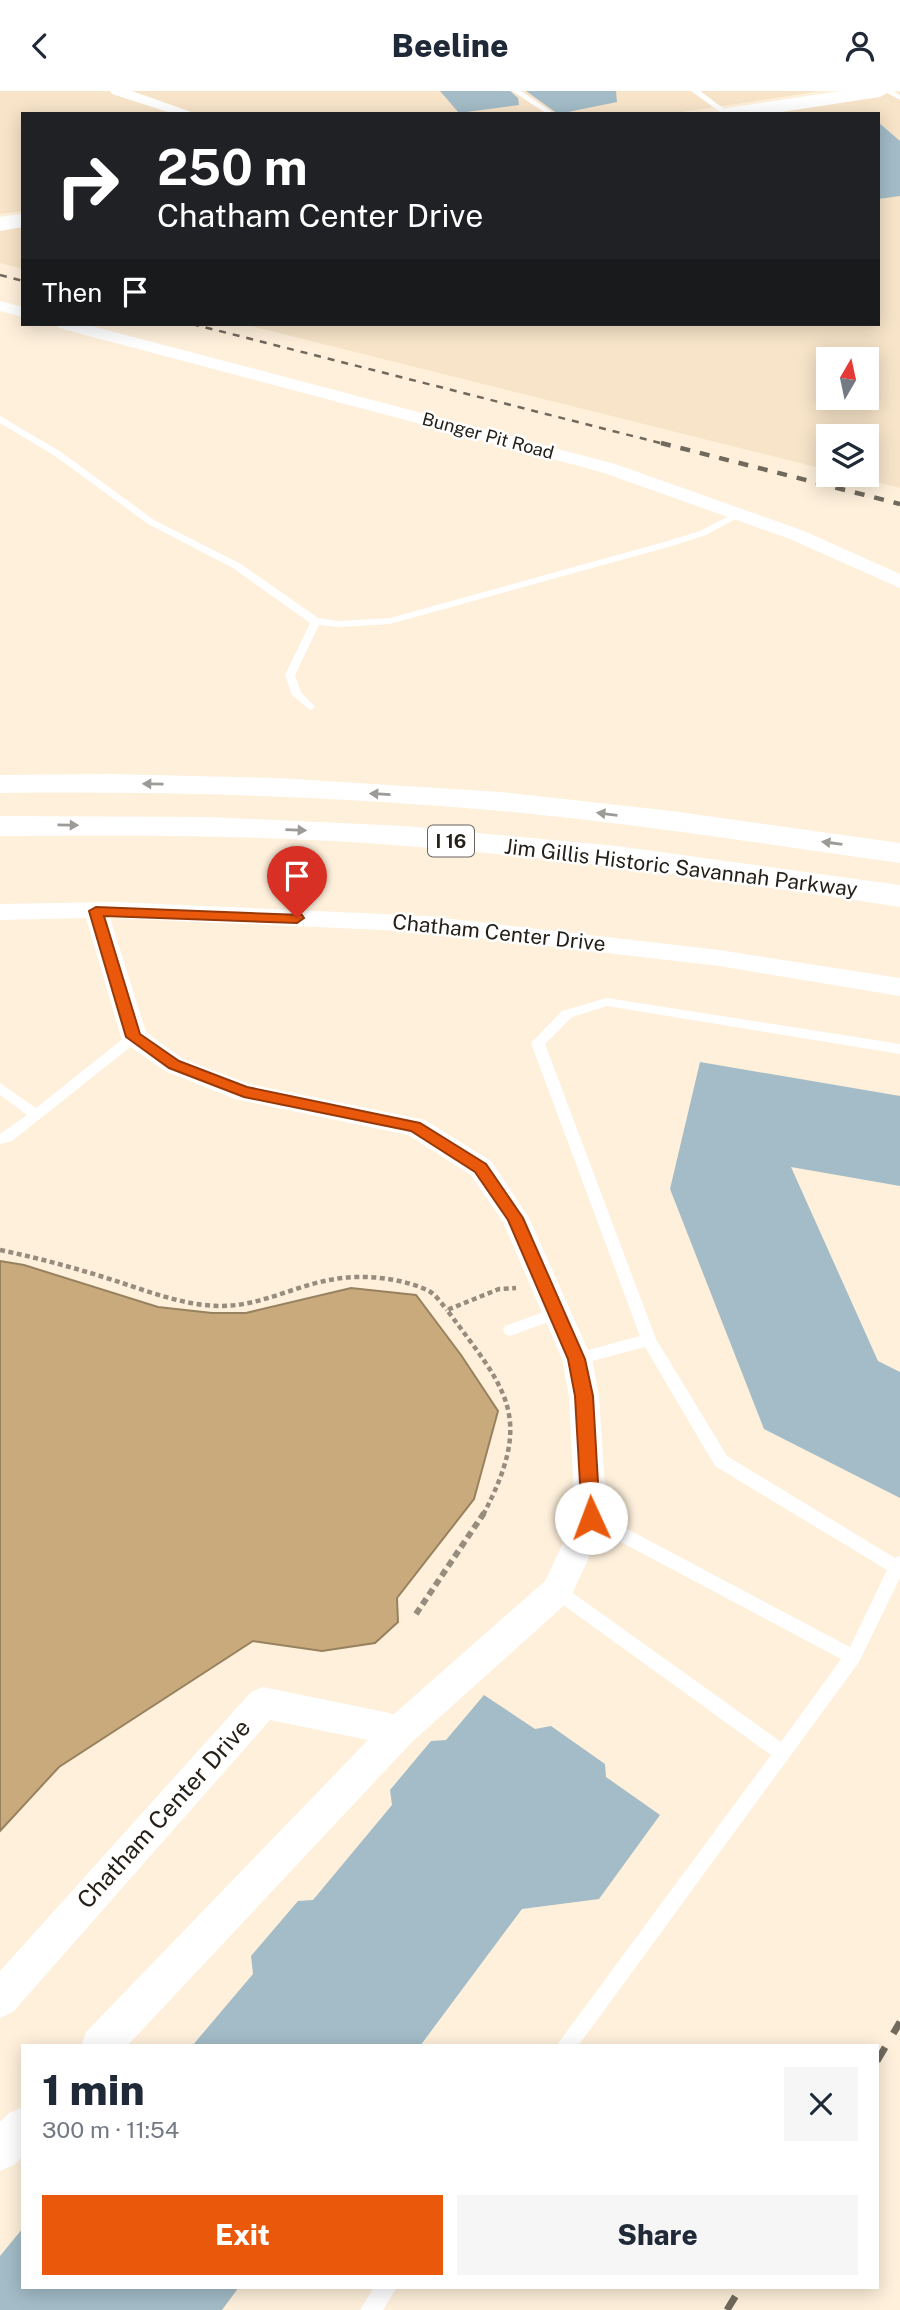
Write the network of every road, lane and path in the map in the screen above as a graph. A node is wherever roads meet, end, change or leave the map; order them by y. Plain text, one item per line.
1 (117, 91) edge
2 (516, 91) edge
3 (695, 91) edge
4 (880, 91) edge
5 (888, 91) edge
6 (835, 94) edge
7 (900, 98) edge
8 (184, 112) edge
9 (549, 112) edge
10 (724, 112) edge
11 (738, 112) edge
12 (21, 220) edge
13 (0, 224) edge
14 (0, 306) edge
15 (21, 311) edge
16 (73, 326) edge
17 (0, 419) edge
18 (740, 514) junction
19 (900, 582) edge
20 (316, 621) junction
21 (310, 707) dead end
22 (0, 784) edge
23 (0, 826) edge
24 (900, 853) edge
25 (900, 896) edge
26 (96, 911) junction
27 (0, 912) edge
28 (900, 987) edge
29 (134, 1037) junction
30 (900, 1049) edge
31 (0, 1089) edge
32 (37, 1115) junction
33 (0, 1139) edge
34 (0, 1250) edge
35 (447, 1310) junction
36 (546, 1317) junction
37 (510, 1330) dead end
38 (649, 1340) junction
39 (577, 1359) junction
40 (591, 1518) junction
41 (898, 1565) edge
42 (557, 1591) junction
43 (416, 1614) dead end
44 (853, 1657) junction
45 (400, 1731) junction
46 (783, 1753) junction
47 (0, 1999) edge
48 (102, 2044) edge
49 (567, 2044) edge
50 (21, 2129) edge
51 (0, 2151) edge
52 (386, 2289) edge
53 (370, 2310) edge

1 - 8 street
2 - 9 lane
3 - 10 lane
4 - 6 main road
5 - 7 lane
6 - 11 main road
12 - 13 main road
14 - 15 street
16 - 18 street, Bunger Pit Road
17 - 20 lane
18 - 19 street, Bunger Pit Road
18 - 20 lane
20 - 21 lane
24 -> 22 main road, Jim Gillis Historic Savannah Parkway / I 16
23 -> 25 main road, Jim Gillis Historic Savannah Parkway / I 16
26 - 27 street, Chatham Center Drive
26 - 28 street, Chatham Center Drive
26 - 29 street
29 - 32 lane
29 - 36 street
30 - 38 lane
31 - 32 lane
32 - 33 lane
34 - 35 path
35 - 36 path
35 - 43 path
36 - 37 lane
36 - 39 street
38 - 39 lane
38 - 41 lane
39 - 40 street
40 - 42 street
40 - 44 lane
41 - 44 lane
42 - 45 street
42 - 46 lane
44 - 46 lane
45 - 47 street, Chatham Center Drive
45 - 48 street
46 - 49 lane
50 - 51 street
52 - 53 lane

